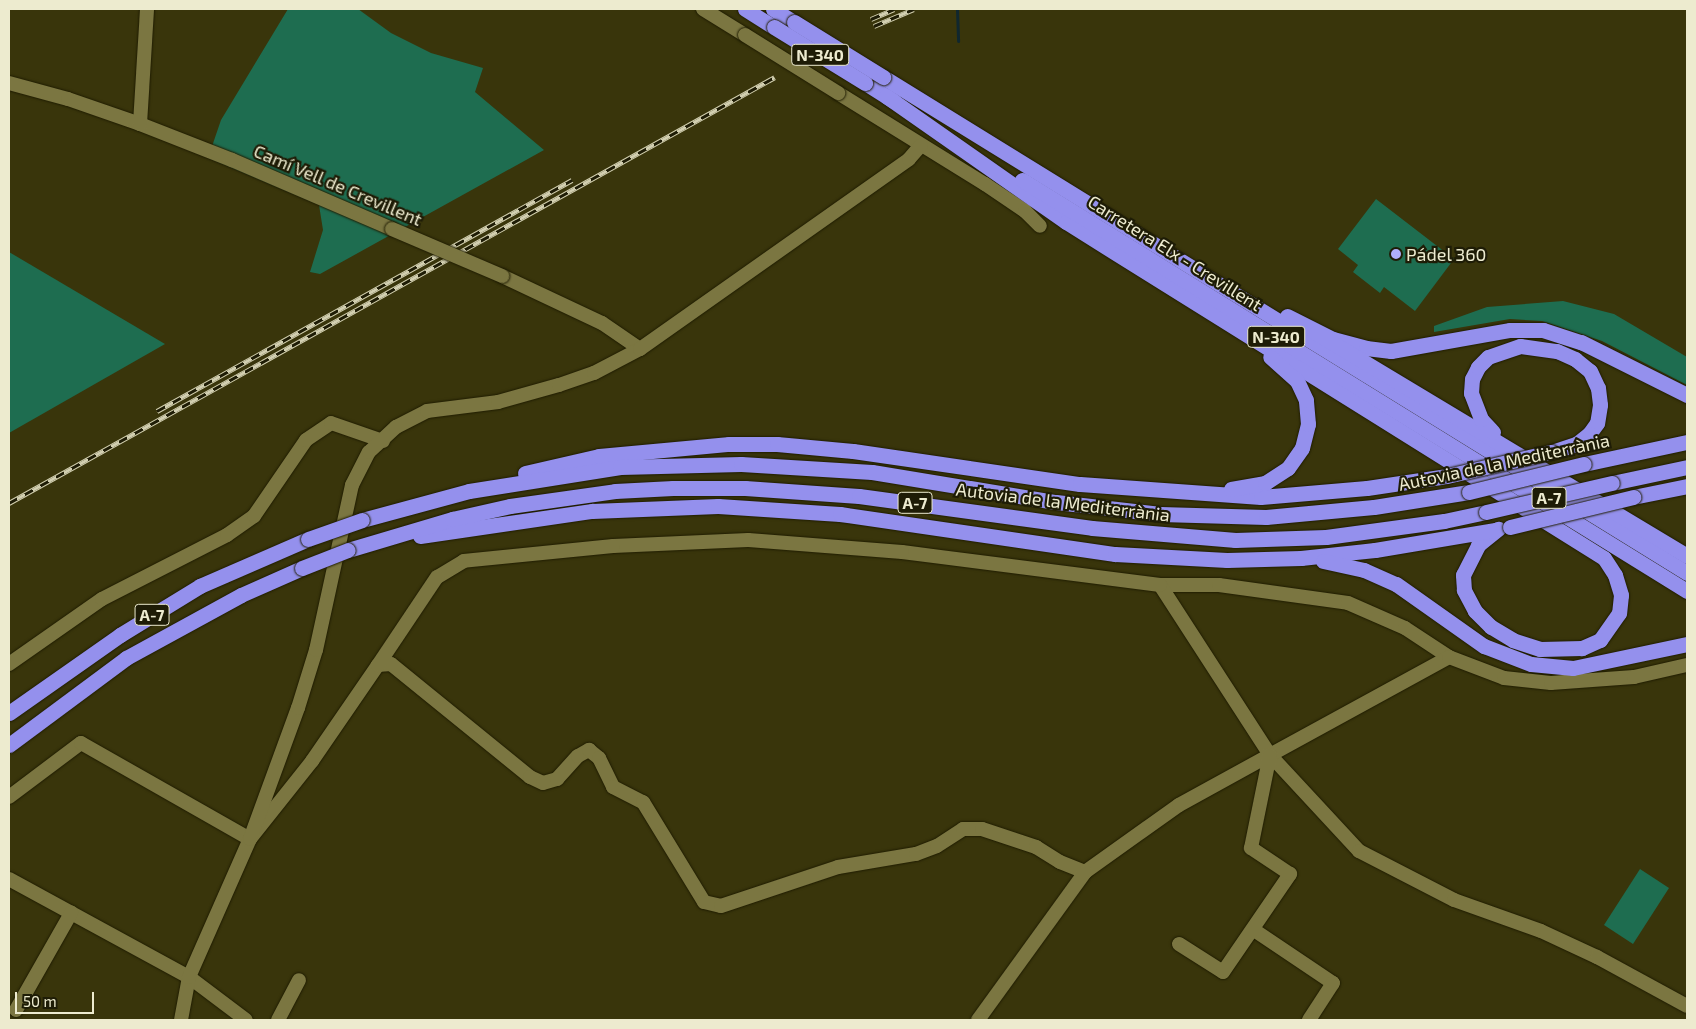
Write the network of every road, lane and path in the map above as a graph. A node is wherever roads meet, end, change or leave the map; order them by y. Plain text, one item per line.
1 (147, 9) edge
2 (703, 9) edge
3 (745, 9) edge
4 (773, 9) edge
5 (9, 83) edge
6 (886, 96) junction
7 (140, 124) junction
8 (921, 145) junction
9 (1092, 204) junction
10 (1040, 226) dead end
11 (1168, 286) junction
12 (1287, 316) junction
13 (640, 349) junction
14 (1687, 396) edge
15 (382, 441) junction
16 (1687, 442) edge
17 (1524, 455) junction
18 (1687, 467) edge
19 (1687, 486) edge
20 (469, 491) junction
21 (1208, 494) junction
22 (1504, 528) junction
23 (389, 538) junction
24 (1687, 556) edge
25 (1301, 558) junction
26 (1687, 574) edge
27 (1160, 585) junction
28 (1687, 591) edge
29 (1687, 644) edge
30 (1449, 657) junction
31 (9, 664) edge
32 (378, 665) junction
33 (1687, 665) edge
34 (9, 713) edge
35 (9, 745) edge
36 (1270, 755) junction
37 (9, 797) edge
38 (250, 839) junction
39 (1085, 872) junction
40 (9, 879) edge
41 (71, 913) junction
42 (1254, 930) junction
43 (1179, 944) dead end
44 (189, 977) junction
45 (300, 980) dead end
46 (1687, 1006) edge
47 (16, 1010) dead end
48 (181, 1020) edge
49 (246, 1020) edge
50 (278, 1020) edge
51 (978, 1020) edge
52 (1309, 1020) edge

1 - 7 street
2 - 8 street, bridge
3 - 6 highway, Carretera Elx - Crevillent / N-340, bridge
4 - 9 highway, Carretera Elx - Crevillent / N-340, bridge
5 - 7 street, Camí Vell de Crevillent
6 - 11 highway
6 - 28 highway, Carretera Elx - Crevillent / N-340
7 - 13 street, Camí Vell de Crevillent, bridge
8 - 10 street
8 - 13 street
9 - 12 highway
9 - 26 highway, Carretera Elx - Crevillent / N-340
11 - 21 highway
11 - 22 highway
12 - 14 highway
12 - 17 highway
13 - 15 street
15 - 31 street
15 - 38 street
16 - 20 highway, Autovia de la Mediterrània / A-7, bridge
17 - 21 highway, bridge
17 - 24 highway
18 - 23 highway, Autovia de la Mediterrània / A-7, bridge
19 - 22 highway, bridge
20 - 21 highway
20 - 34 highway, Autovia de la Mediterrània / A-7, bridge
22 - 25 highway
23 - 25 highway
23 - 35 highway, Autovia de la Mediterrània / A-7, bridge
25 - 29 highway
27 - 30 street
27 - 32 street
27 - 36 street
30 - 33 street
30 - 36 street
32 - 38 street
32 - 39 street
36 - 39 street
36 - 42 street
36 - 46 street
37 - 38 street
38 - 44 street
39 - 51 street
40 - 41 street
41 - 44 street
41 - 47 street
42 - 43 street
42 - 52 street
44 - 48 street
44 - 49 street
45 - 50 street

